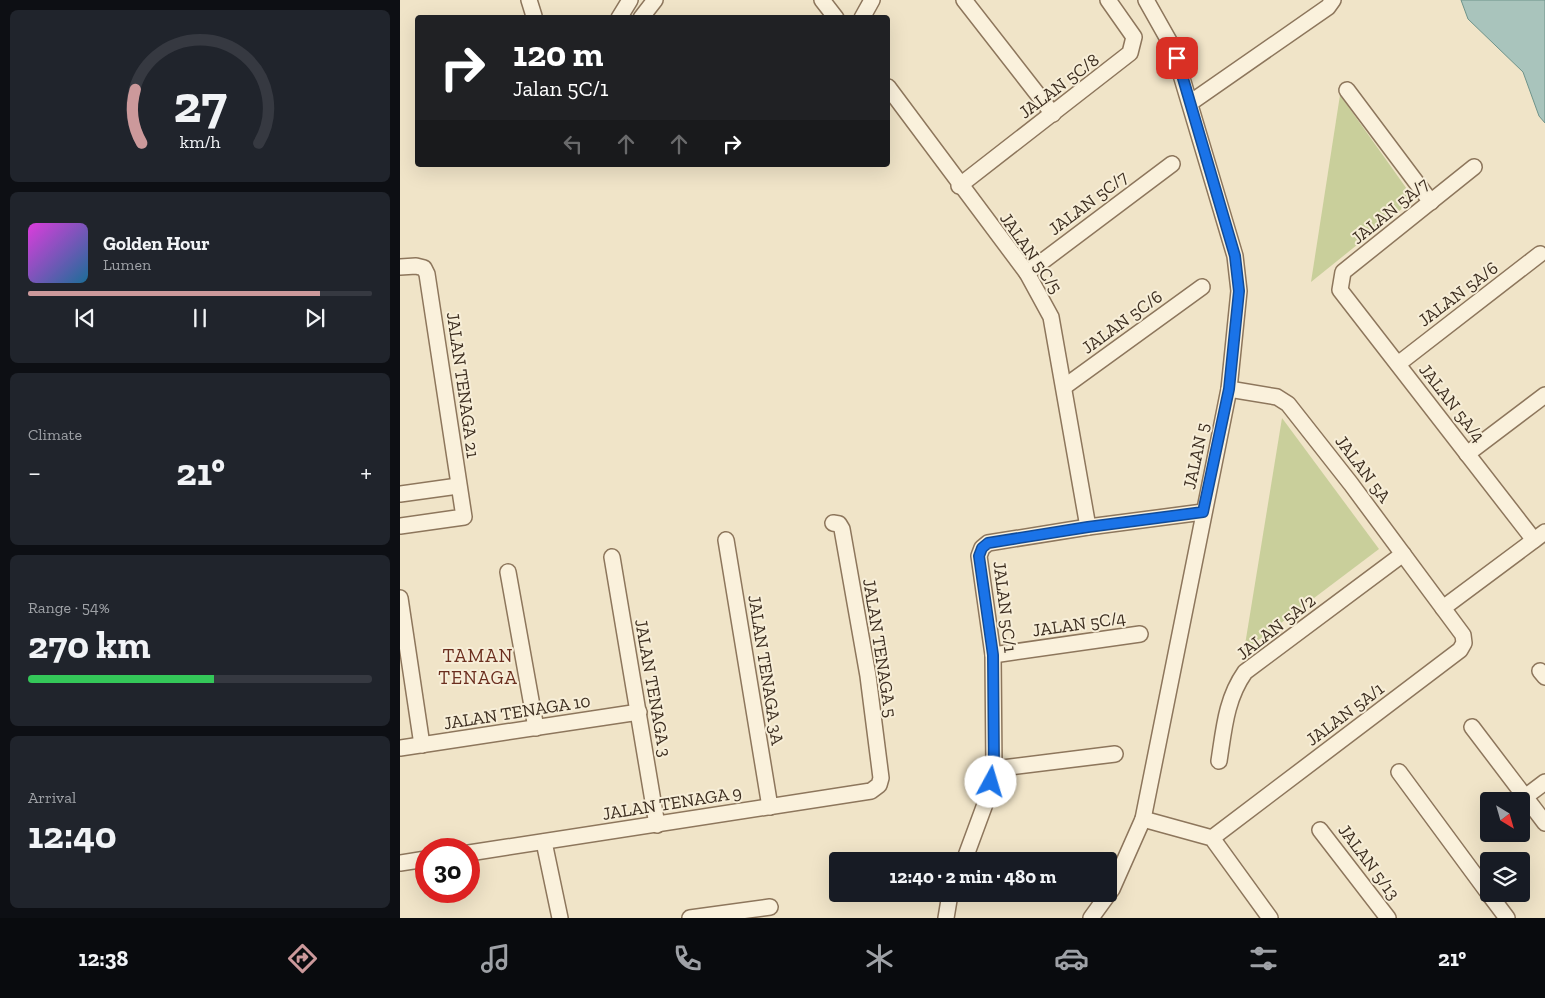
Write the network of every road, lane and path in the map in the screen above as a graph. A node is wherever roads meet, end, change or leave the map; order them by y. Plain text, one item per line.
1 (530, 0) edge
2 (630, 0) edge
3 (822, 0) edge
4 (872, 0) edge
5 (1108, 0) edge
6 (1146, 0) edge
7 (1333, 0) edge
8 (970, 2) edge
9 (534, 15) edge
10 (621, 15) edge
11 (834, 15) edge
12 (864, 15) edge
13 (1347, 90) dead end
14 (890, 91) edge
15 (1190, 103) junction
16 (1053, 114) junction
17 (1172, 164) dead end
18 (1474, 167) dead end
19 (959, 186) junction
20 (1430, 202) junction
21 (1540, 254) dead end
22 (400, 267) edge
23 (1027, 273) junction
24 (1202, 287) dead end
25 (1340, 290) joint
26 (1398, 364) junction
27 (1064, 387) junction
28 (1229, 389) junction
29 (1545, 395) edge
30 (1468, 454) junction
31 (458, 486) junction
32 (400, 494) edge
33 (1203, 512) junction
34 (832, 523) dead end
35 (400, 526) edge
36 (1088, 527) junction
37 (1540, 536) edge
38 (726, 540) dead end
39 (1403, 554) junction
40 (612, 557) dead end
41 (508, 572) dead end
42 (400, 598) edge
43 (1443, 608) junction
44 (1140, 634) dead end
45 (403, 635) edge
46 (993, 655) junction
47 (639, 712) junction
48 (1472, 727) dead end
49 (536, 728) junction
50 (422, 745) junction
51 (400, 748) edge
52 (1116, 754) dead end
53 (1219, 761) dead end
54 (994, 769) junction
55 (1399, 772) dead end
56 (1545, 782) edge
57 (879, 785) joint
58 (1521, 792) edge
59 (1530, 793) edge
60 (1530, 804) edge
61 (770, 807) junction
62 (1142, 819) junction
63 (1545, 823) edge
64 (657, 825) junction
65 (1320, 830) dead end
66 (1212, 838) junction
67 (544, 842) junction
68 (480, 851) edge
69 (967, 852) edge
70 (415, 861) edge
71 (400, 863) edge
72 (1117, 873) edge
73 (1480, 882) edge
74 (949, 902) edge
75 (1101, 902) edge
76 (1495, 902) edge
77 (770, 907) dead end
78 (560, 918) edge
79 (690, 918) edge
80 (946, 918) edge
81 (1091, 918) edge
82 (1270, 918) edge
83 (1388, 918) edge
84 (1508, 918) edge

1 - 9 street
2 - 10 street
3 - 11 street
4 - 12 street
5 - 16 street, JALAN 5C/8
6 - 15 street, JALAN 5
7 - 15 street
8 - 16 street
13 - 20 street
14 - 19 street, JALAN 5C/5
15 - 28 street, JALAN 5
16 - 19 street, JALAN 5C/8
17 - 23 street, JALAN 5C/7
18 - 20 street, JALAN 5A/7
19 - 23 street, JALAN 5C/5
20 - 25 street, JALAN 5A/7
21 - 26 street, JALAN 5A/6
22 - 31 street, JALAN TENAGA 21
23 - 27 street, JALAN 5C/5
24 - 27 street, JALAN 5C/6
25 - 26 street, JALAN 5A/4
26 - 30 street, JALAN 5A/4
27 - 36 street, JALAN 5C/5
28 - 33 street, JALAN 5
28 - 39 street, JALAN 5A
29 - 30 street
30 - 37 street, JALAN 5A/4
31 - 32 street
31 - 35 street, JALAN TENAGA 21
33 - 36 street, JALAN 5C/1
33 - 62 street, JALAN 5
34 - 57 street, JALAN TENAGA 5
36 - 46 street, JALAN 5C/1
37 - 43 street
38 - 61 street, JALAN TENAGA 3A
39 - 43 street, JALAN 5A
39 - 53 street, JALAN 5A/2
40 - 47 street, JALAN TENAGA 3
41 - 49 street
42 - 45 street
43 - 66 street, JALAN 5A/1
44 - 46 street, JALAN 5C/4
45 - 50 street
46 - 54 street, JALAN 5C/1
47 - 49 street, JALAN TENAGA 10
47 - 64 street, JALAN TENAGA 3
48 - 58 street
49 - 50 street, JALAN TENAGA 10
50 - 51 street, JALAN TENAGA 10
52 - 54 street
54 - 69 street, JALAN 5C/1
55 - 73 street
56 - 59 street
57 - 61 street, JALAN TENAGA 9
60 - 63 street
61 - 64 street, JALAN TENAGA 9
62 - 66 street
62 - 72 street, JALAN 5
64 - 67 street, JALAN TENAGA 9
65 - 83 street, JALAN 5/13
66 - 82 street
67 - 68 street, JALAN TENAGA 9
67 - 78 street
70 - 71 street
74 - 80 street
75 - 81 street, JALAN 5
76 - 84 street
77 - 79 street

